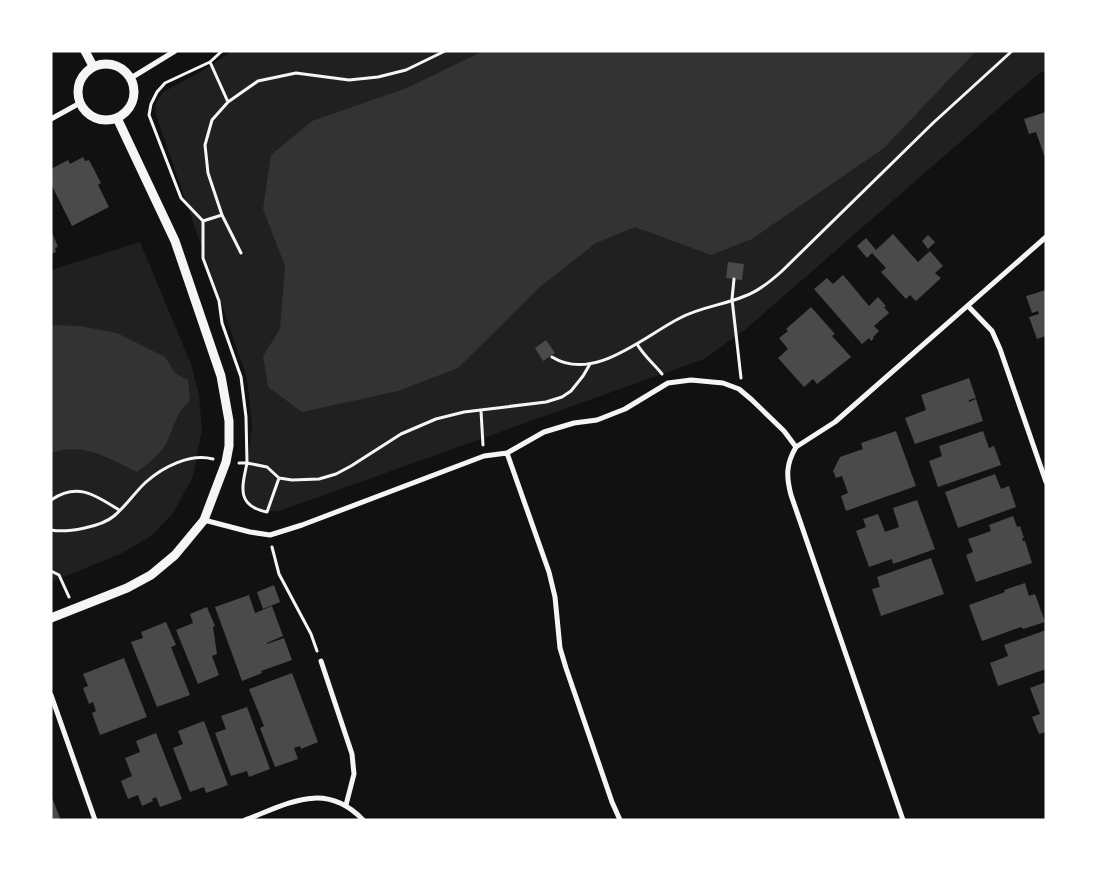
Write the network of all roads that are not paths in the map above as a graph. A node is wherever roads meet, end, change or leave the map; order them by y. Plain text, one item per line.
1 (85, 51) edge
2 (175, 51) edge
3 (93, 66) junction
4 (131, 78) junction
5 (80, 103) junction
6 (117, 118) junction
7 (51, 119) edge
8 (1046, 237) edge
9 (968, 306) junction
10 (796, 447) junction
11 (507, 453) junction
12 (1046, 482) edge
13 (204, 520) junction
14 (51, 618) edge
15 (321, 661) road end
16 (51, 695) edge
17 (346, 805) junction
18 (96, 820) edge
19 (245, 820) edge
20 (363, 820) edge
21 (620, 820) edge
22 (903, 820) edge

1 - 3 street
2 - 4 street
3 - 4 street
3 - 5 street
4 - 6 street
5 - 6 street
5 - 7 street
6 - 13 street
8 - 9 street
9 - 10 street
9 - 12 street
10 - 11 street
10 - 22 street
11 - 13 street
11 - 21 street
13 - 14 street
15 - 17 street
16 - 18 street
17 - 19 street
17 - 20 street

